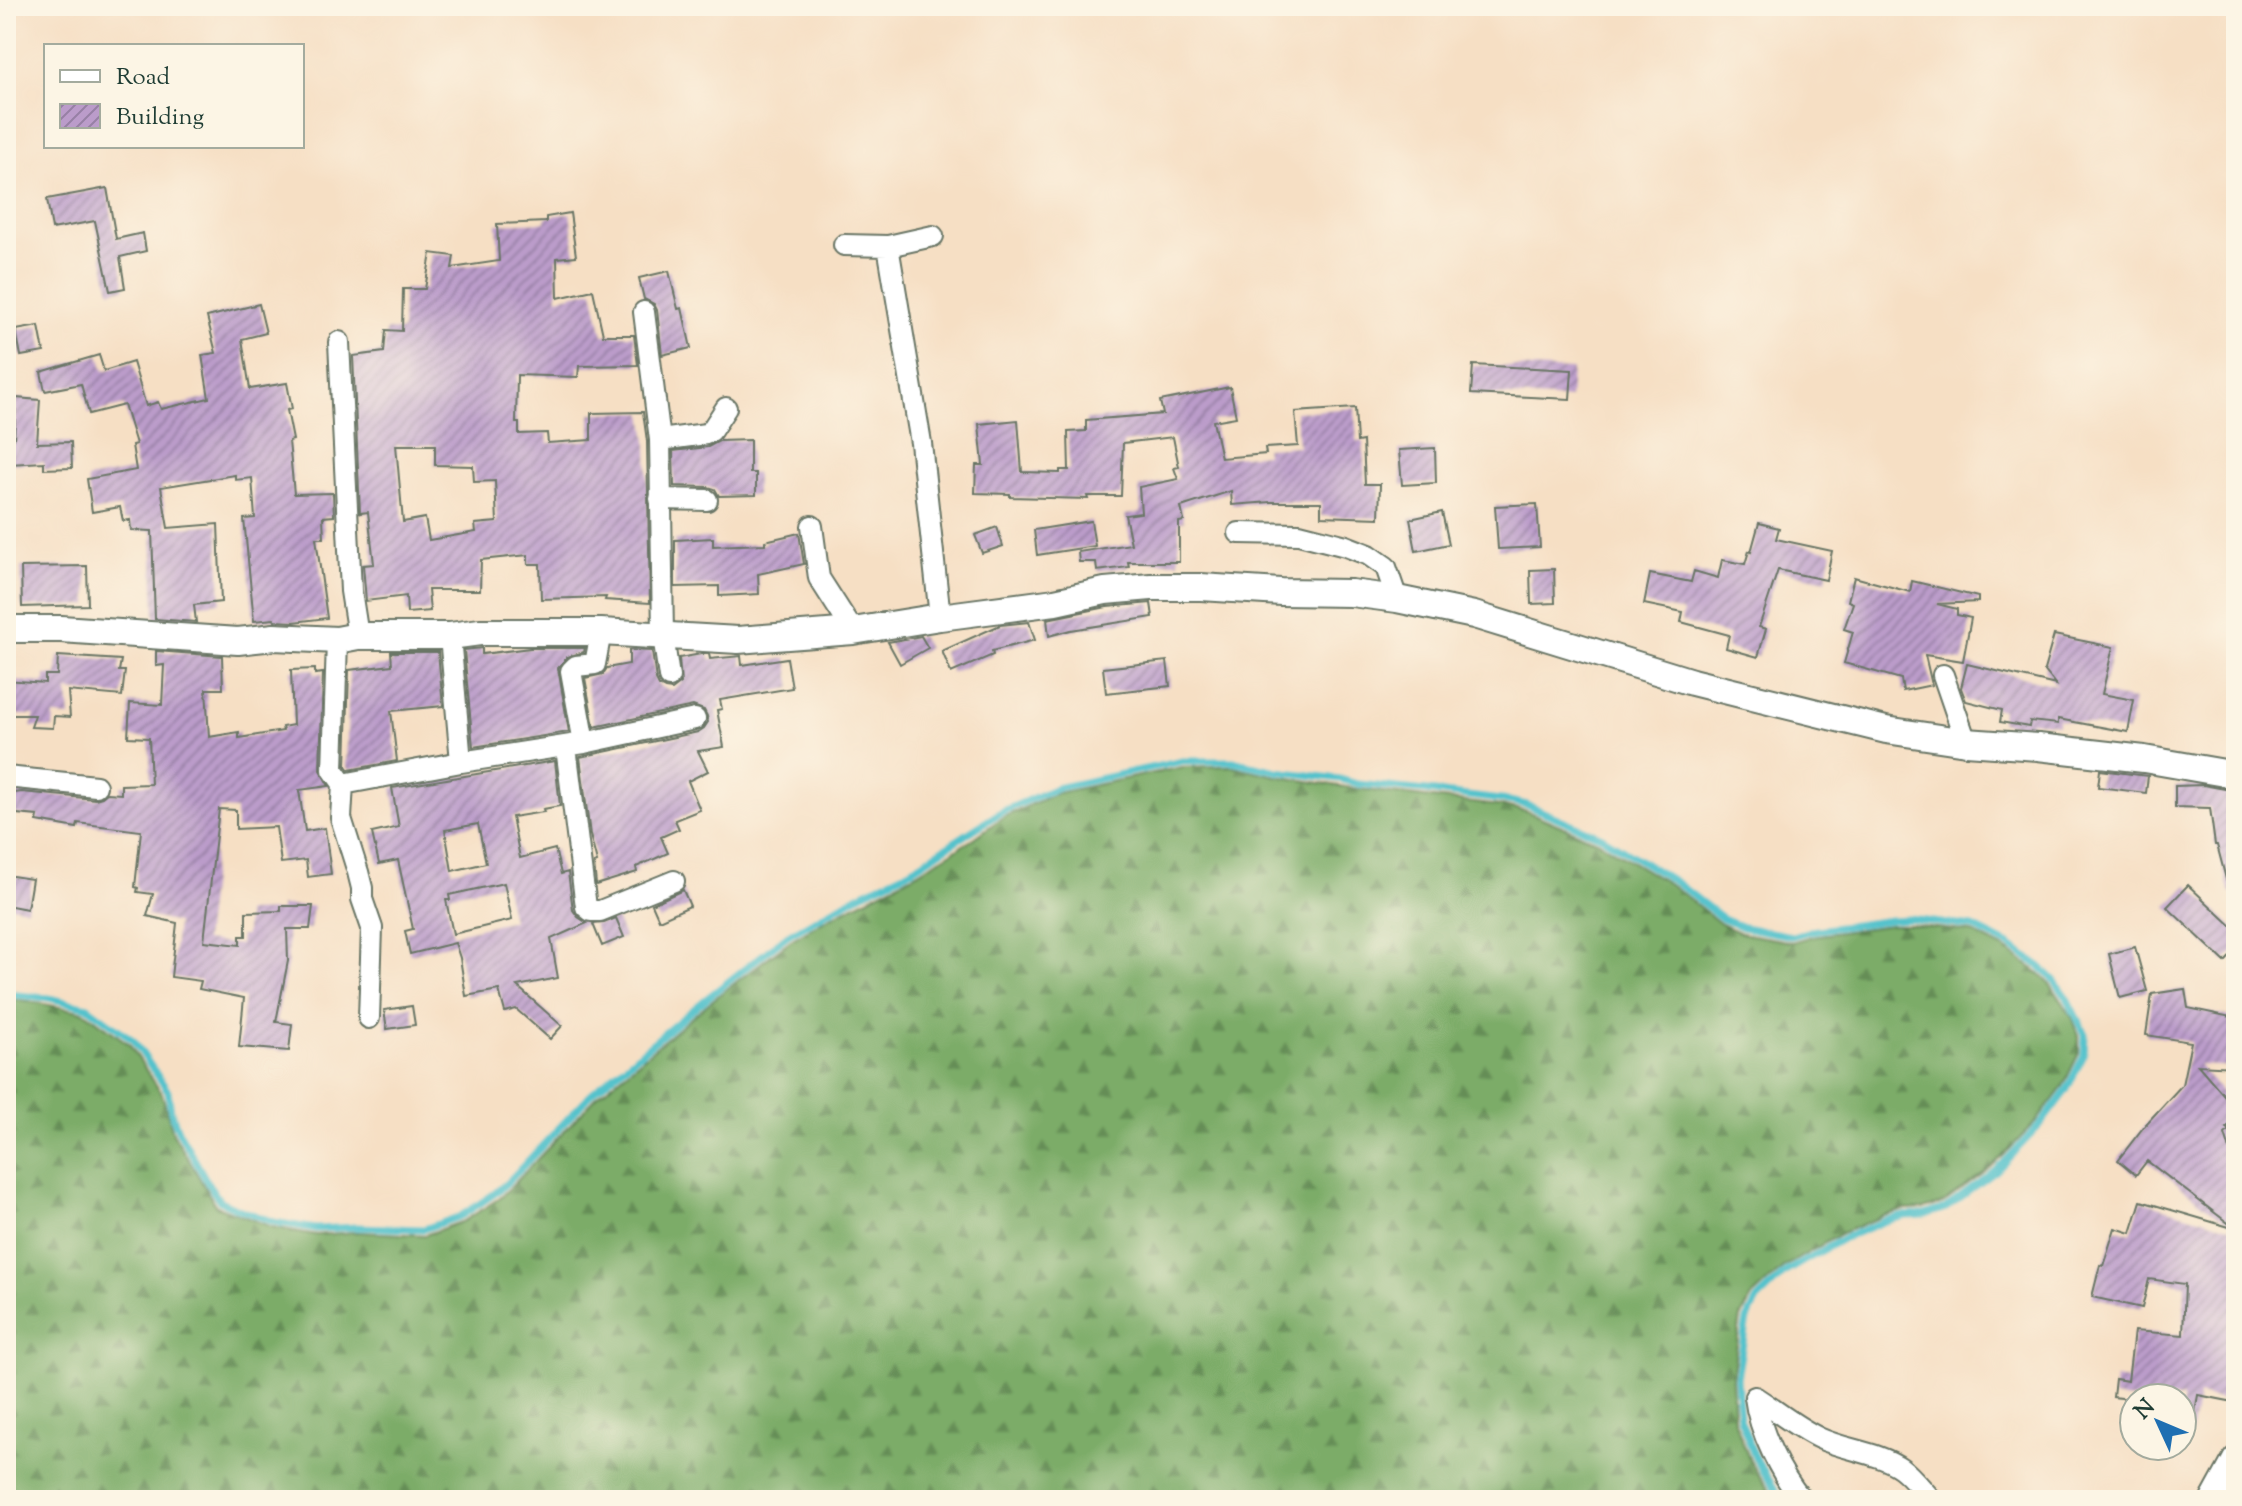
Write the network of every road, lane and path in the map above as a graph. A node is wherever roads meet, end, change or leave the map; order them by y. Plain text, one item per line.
1 (933, 236) dead end
2 (844, 245) dead end
3 (888, 246) junction
4 (644, 312) dead end
5 (339, 342) dead end
6 (726, 408) dead end
7 (660, 440) junction
8 (660, 499) junction
9 (707, 500) dead end
10 (812, 526) dead end
11 (1239, 533) dead end
12 (1397, 599) junction
13 (940, 617) junction
14 (6, 629) edge
15 (853, 631) junction
16 (601, 632) junction
17 (663, 635) junction
18 (450, 636) junction
19 (348, 638) junction
20 (1943, 675) dead end
21 (669, 677) dead end
22 (695, 719) dead end
23 (1966, 742) junction
24 (575, 745) junction
25 (461, 762) junction
26 (2236, 775) edge
27 (6, 777) edge
28 (343, 784) junction
29 (96, 786) dead end
30 (674, 881) dead end
31 (369, 1018) dead end
32 (2236, 1460) edge
33 (1802, 1500) edge
34 (1932, 1500) edge
35 (2214, 1500) edge

1 - 3 street
2 - 3 street
3 - 13 street
4 - 7 street
5 - 19 street
6 - 7 street
7 - 8 street
8 - 9 street
8 - 17 street
10 - 15 street
11 - 12 street
12 - 13 street
12 - 23 street
13 - 15 street
14 - 19 street
15 - 17 street
16 - 17 street
16 - 18 street
16 - 24 street
17 - 21 street
18 - 19 street
18 - 25 street
19 - 28 street
20 - 23 street
22 - 24 street
23 - 26 street
24 - 25 street
24 - 30 street
25 - 28 street
27 - 29 street
28 - 31 street
32 - 35 street
33 - 34 street

